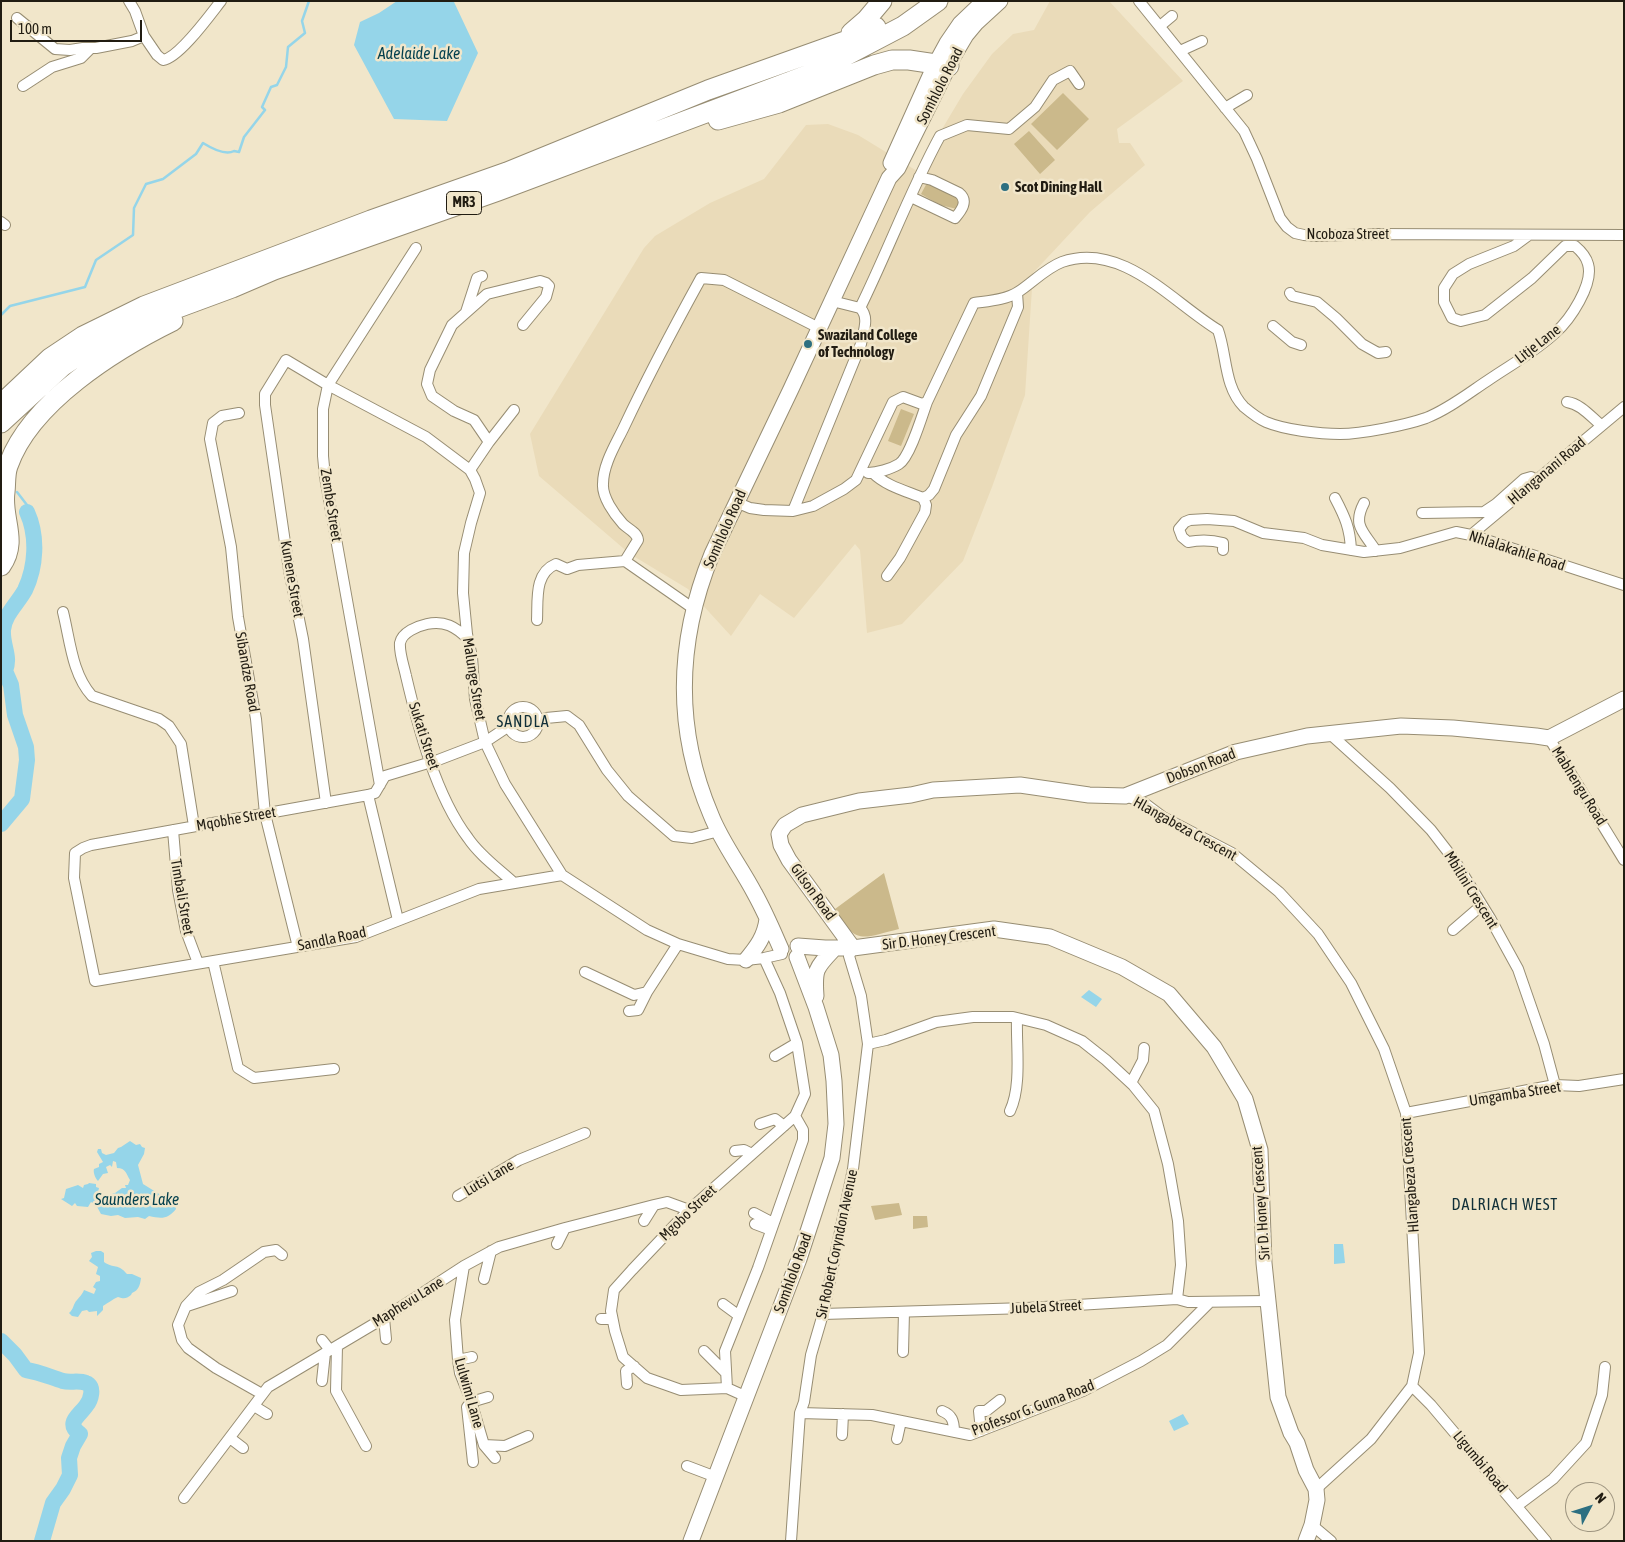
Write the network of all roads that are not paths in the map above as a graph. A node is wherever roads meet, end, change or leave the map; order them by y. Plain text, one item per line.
1 (129, 1) edge
2 (221, 1) edge
3 (882, 1) edge
4 (919, 1) edge
5 (938, 1) edge
6 (984, 1) edge
7 (1000, 1) edge
8 (1139, 1) edge
9 (1172, 16) dead end
10 (17, 18) dead end
11 (1160, 26) junction
12 (144, 36) junction
13 (841, 41) junction
14 (1202, 41) dead end
15 (91, 48) junction
16 (1180, 51) junction
17 (942, 65) junction
18 (1079, 84) dead end
19 (23, 86) dead end
20 (1247, 95) dead end
21 (1225, 108) junction
22 (594, 155) junction
23 (919, 177) junction
24 (911, 198) junction
25 (1529, 235) junction
26 (1624, 235) edge
27 (416, 248) dead end
28 (274, 270) junction
29 (482, 276) dead end
30 (1017, 293) junction
31 (1290, 293) dead end
32 (832, 301) junction
33 (860, 308) junction
34 (466, 313) junction
35 (523, 325) dead end
36 (1273, 326) dead end
37 (819, 328) junction
38 (1301, 345) dead end
39 (1386, 352) dead end
40 (286, 360) joint
41 (328, 385) junction
42 (927, 402) junction
43 (1567, 402) dead end
44 (1, 404) edge
45 (1624, 407) edge
46 (514, 410) dead end
47 (239, 413) dead end
48 (1, 423) edge
49 (1601, 426) junction
50 (488, 442) junction
51 (470, 470) junction
52 (860, 472) junction
53 (873, 473) junction
54 (1536, 480) junction
55 (923, 498) junction
56 (1335, 498) dead end
57 (736, 502) junction
58 (1364, 503) dead end
59 (793, 511) junction
60 (1422, 513) dead end
61 (1471, 535) junction
62 (1223, 550) dead end
63 (1351, 550) junction
64 (1376, 551) junction
65 (626, 561) junction
66 (1, 566) edge
67 (887, 576) dead end
68 (1624, 585) edge
69 (694, 609) junction
70 (63, 612) dead end
71 (538, 620) dead end
72 (468, 639) junction
73 (1624, 699) edge
74 (538, 721) junction
75 (509, 726) junction
76 (1329, 733) junction
77 (1549, 738) junction
78 (485, 742) junction
79 (431, 762) junction
80 (380, 785) junction
81 (368, 795) junction
82 (1125, 796) junction
83 (326, 803) junction
84 (265, 814) junction
85 (194, 826) junction
86 (173, 830) junction
87 (718, 832) junction
88 (780, 834) joint
89 (1624, 860) edge
90 (562, 874) junction
91 (514, 883) junction
92 (755, 894) junction
93 (1482, 905) junction
94 (767, 919) junction
95 (398, 920) junction
96 (1453, 930) dead end
97 (678, 944) junction
98 (298, 947) junction
99 (853, 948) junction
100 (830, 949) junction
101 (791, 952) junction
102 (764, 958) junction
103 (746, 960) junction
104 (213, 961) junction
105 (198, 963) junction
106 (585, 972) dead end
107 (95, 981) joint
108 (646, 992) junction
109 (814, 1001) junction
110 (629, 1011) dead end
111 (1017, 1018) junction
112 (798, 1043) junction
113 (868, 1044) junction
114 (1144, 1048) dead end
115 (775, 1056) dead end
116 (334, 1069) dead end
117 (1624, 1079) edge
118 (1131, 1083) junction
119 (1555, 1086) junction
120 (1010, 1111) dead end
121 (1406, 1113) junction
122 (795, 1116) junction
123 (760, 1124) dead end
124 (784, 1126) junction
125 (585, 1133) dead end
126 (735, 1152) dead end
127 (752, 1154) junction
128 (458, 1196) dead end
129 (654, 1205) junction
130 (689, 1210) junction
131 (754, 1213) dead end
132 (644, 1222) dead end
133 (755, 1224) dead end
134 (772, 1227) junction
135 (565, 1228) junction
136 (557, 1244) dead end
137 (491, 1252) junction
138 (282, 1256) dead end
139 (464, 1266) junction
140 (484, 1278) dead end
141 (232, 1291) dead end
142 (1177, 1299) junction
143 (1268, 1301) junction
144 (1210, 1302) junction
145 (723, 1304) dead end
146 (186, 1306) junction
147 (904, 1312) junction
148 (823, 1314) junction
149 (738, 1315) junction
150 (384, 1318) junction
151 (601, 1319) dead end
152 (612, 1319) junction
153 (356, 1322) dead end
154 (366, 1328) junction
155 (386, 1339) dead end
156 (322, 1340) dead end
157 (331, 1350) junction
158 (704, 1351) dead end
159 (902, 1352) dead end
160 (472, 1357) dead end
161 (458, 1360) junction
162 (634, 1366) junction
163 (1605, 1367) dead end
164 (725, 1372) junction
165 (322, 1382) dead end
166 (627, 1384) dead end
167 (1412, 1386) junction
168 (265, 1387) junction
169 (727, 1388) junction
170 (488, 1397) dead end
171 (747, 1397) junction
172 (1000, 1400) dead end
173 (471, 1402) junction
174 (254, 1406) junction
175 (942, 1411) dead end
176 (800, 1413) junction
177 (267, 1414) dead end
178 (843, 1414) junction
179 (901, 1421) junction
180 (981, 1431) junction
181 (954, 1432) junction
182 (842, 1435) dead end
183 (528, 1436) dead end
184 (230, 1438) junction
185 (898, 1439) dead end
186 (484, 1445) junction
187 (366, 1446) dead end
188 (243, 1448) dead end
189 (495, 1458) dead end
190 (473, 1462) dead end
191 (687, 1466) dead end
192 (716, 1477) junction
193 (1316, 1489) junction
194 (184, 1498) dead end
195 (1517, 1506) junction
196 (1312, 1525) junction
197 (692, 1541) edge
198 (792, 1541) edge
199 (1306, 1541) edge
200 (1331, 1541) edge
201 (1546, 1541) edge

1 - 12 street
2 - 12 street
3 - 13 highway
4 - 13 highway, MR3
5 - 22 highway, MR3
6 - 17 street, Somhlolo Road
7 - 17 street, Somhlolo Road
8 - 11 street, Ncoboza Street
9 - 11 street
10 - 15 street
11 - 16 street, Ncoboza Street
12 - 15 street
13 - 44 highway, MR3
14 - 16 street
15 - 19 street
16 - 21 street, Ncoboza Street
17 - 22 highway
17 - 32 street, Somhlolo Road
18 - 23 street
20 - 21 street
21 - 25 street, Ncoboza Street
22 - 28 highway, MR3
23 - 24 street
23 - 24 street
24 - 33 street
25 - 26 street, Ncoboza Street
25 - 30 street, Litje Lane
27 - 41 street, Zembe Street
28 - 48 highway, MR3
28 - 66 highway
29 - 34 street
30 - 42 street
30 - 55 street
31 - 39 street
32 - 33 street
32 - 37 street, Somhlolo Road
33 - 59 street
34 - 35 street
34 - 50 street
36 - 38 street
37 - 57 street, Somhlolo Road
37 - 65 street
40 - 41 street, Malunge Street
40 - 83 street, Kunene Street
41 - 51 street, Malunge Street
41 - 80 street, Zembe Street
42 - 52 street
42 - 53 street
43 - 49 street
45 - 49 street, Hlanganani Road
46 - 50 street
47 - 84 street, Sibandze Road
49 - 54 street, Hlanganani Road
50 - 51 street
51 - 72 street, Malunge Street
52 - 53 street
52 - 59 street
53 - 55 street
54 - 60 street
54 - 61 street, Hlanganani Road
55 - 67 street
56 - 63 street
57 - 59 street
57 - 69 street, Somhlolo Road
58 - 64 street
61 - 64 street, Nhlalakahle Road
61 - 68 street, Nhlalakahle Road
62 - 63 street, Nhlalakahle Road
63 - 64 street, Nhlalakahle Road
65 - 69 street
65 - 71 street
69 - 87 street, Somhlolo Road
70 - 85 street
72 - 78 street, Malunge Street
72 - 79 street, Sukati Street
73 - 77 street
74 - 75 street
74 - 75 street
74 - 87 street
75 - 78 street, Mqobhe Street
76 - 77 street, Dobson Road
76 - 82 street, Dobson Road
76 - 93 street, Mbilini Crescent
77 - 89 street, Mabhengu Road
78 - 79 street, Mqobhe Street
78 - 90 street, Malunge Street
79 - 80 street, Mqobhe Street
79 - 91 street, Sukati Street
80 - 81 street, Mqobhe Street
81 - 83 street, Mqobhe Street
81 - 95 street
82 - 88 street, Dobson Road
82 - 121 street, Hlangabeza Crescent
83 - 84 street, Mqobhe Street
84 - 85 street, Mqobhe Street
84 - 98 street, Sibandze Road
85 - 86 street, Mqobhe Street
86 - 105 street, Timbali Street
86 - 107 street, Mqobhe Street
87 - 92 street, Somhlolo Road
88 - 99 street, Gilson Road
90 - 91 street, Sandla Road
90 - 97 street, Malunge Street
91 - 95 street, Sandla Road
92 - 94 street, Somhlolo Road
92 - 101 street, Somhlolo Road
93 - 96 street
93 - 119 street, Mbilini Crescent
94 - 101 street, Somhlolo Road
94 - 103 street
95 - 98 street, Sandla Road
97 - 103 street, Malunge Street
97 - 108 street
98 - 104 street, Sandla Road
99 - 100 street, Sir D. Honey Crescent
99 - 113 street, Sir Robert Coryndon Avenue
99 - 143 street, Sir D. Honey Crescent
100 - 101 street, Sir D. Honey Crescent
100 - 109 street
101 - 102 street, Malunge Street
101 - 109 street, Somhlolo Road
102 - 103 street, Malunge Street
102 - 112 street, Mgobo Street
104 - 105 street, Sandla Road
104 - 116 street
105 - 107 street, Sandla Road
106 - 108 street
108 - 110 street
109 - 171 street, Somhlolo Road
111 - 113 street
111 - 118 street
111 - 120 street
112 - 115 street
112 - 122 street, Mgobo Street
113 - 148 street, Sir Robert Coryndon Avenue
114 - 118 street
117 - 119 street, Umgamba Street
118 - 142 street
119 - 121 street, Umgamba Street
121 - 167 street, Hlangabeza Crescent
122 - 124 street, Mgobo Street
122 - 134 street
123 - 124 street
124 - 127 street, Mgobo Street
125 - 128 street, Lutsi Lane
126 - 127 street
127 - 130 street, Mgobo Street
129 - 130 street, Maphevu Lane
129 - 132 street
129 - 135 street, Maphevu Lane
130 - 152 street, Mgobo Street
131 - 134 street
133 - 134 street
134 - 149 street
135 - 136 street
135 - 137 street, Maphevu Lane
137 - 139 street, Maphevu Lane
137 - 140 street
138 - 146 street
139 - 150 street, Maphevu Lane
139 - 161 street, Lulwimi Lane
141 - 146 street
142 - 144 street, Jubela Street
142 - 147 street, Jubela Street
143 - 144 street, Jubela Street
143 - 193 street, Sir D. Honey Crescent
144 - 180 street, Professor G. Guma Road
145 - 149 street
146 - 168 street
147 - 148 street, Jubela Street
147 - 159 street
148 - 176 street, Sir Robert Coryndon Avenue
149 - 164 street
150 - 154 street, Maphevu Lane
150 - 155 street
151 - 152 street
152 - 162 street, Mgobo Street
153 - 154 street
154 - 157 street, Maphevu Lane
156 - 157 street
157 - 165 street
157 - 168 street, Maphevu Lane
157 - 187 street
158 - 164 street
160 - 161 street
161 - 173 street, Lulwimi Lane
162 - 166 street
162 - 169 street, Mgobo Street
163 - 195 street
164 - 169 street
167 - 193 street, Hlangabeza Crescent
167 - 195 street, Ligumbi Road
168 - 174 street, Maphevu Lane
169 - 171 street, Mgobo Street
170 - 173 street
171 - 192 street, Somhlolo Road
172 - 180 street
173 - 186 street, Lulwimi Lane
173 - 190 street
174 - 177 street
174 - 184 street, Maphevu Lane
175 - 181 street
176 - 178 street, Professor G. Guma Road
176 - 198 street, Sir Robert Coryndon Avenue
178 - 179 street, Professor G. Guma Road
178 - 182 street
179 - 181 street, Professor G. Guma Road
179 - 185 street
180 - 181 street, Professor G. Guma Road
183 - 186 street, Lulwimi Lane
184 - 188 street
184 - 194 street, Maphevu Lane
186 - 189 street
191 - 192 street
192 - 197 street, Somhlolo Road
193 - 196 street
195 - 201 street, Ligumbi Road
196 - 199 street
196 - 200 street

